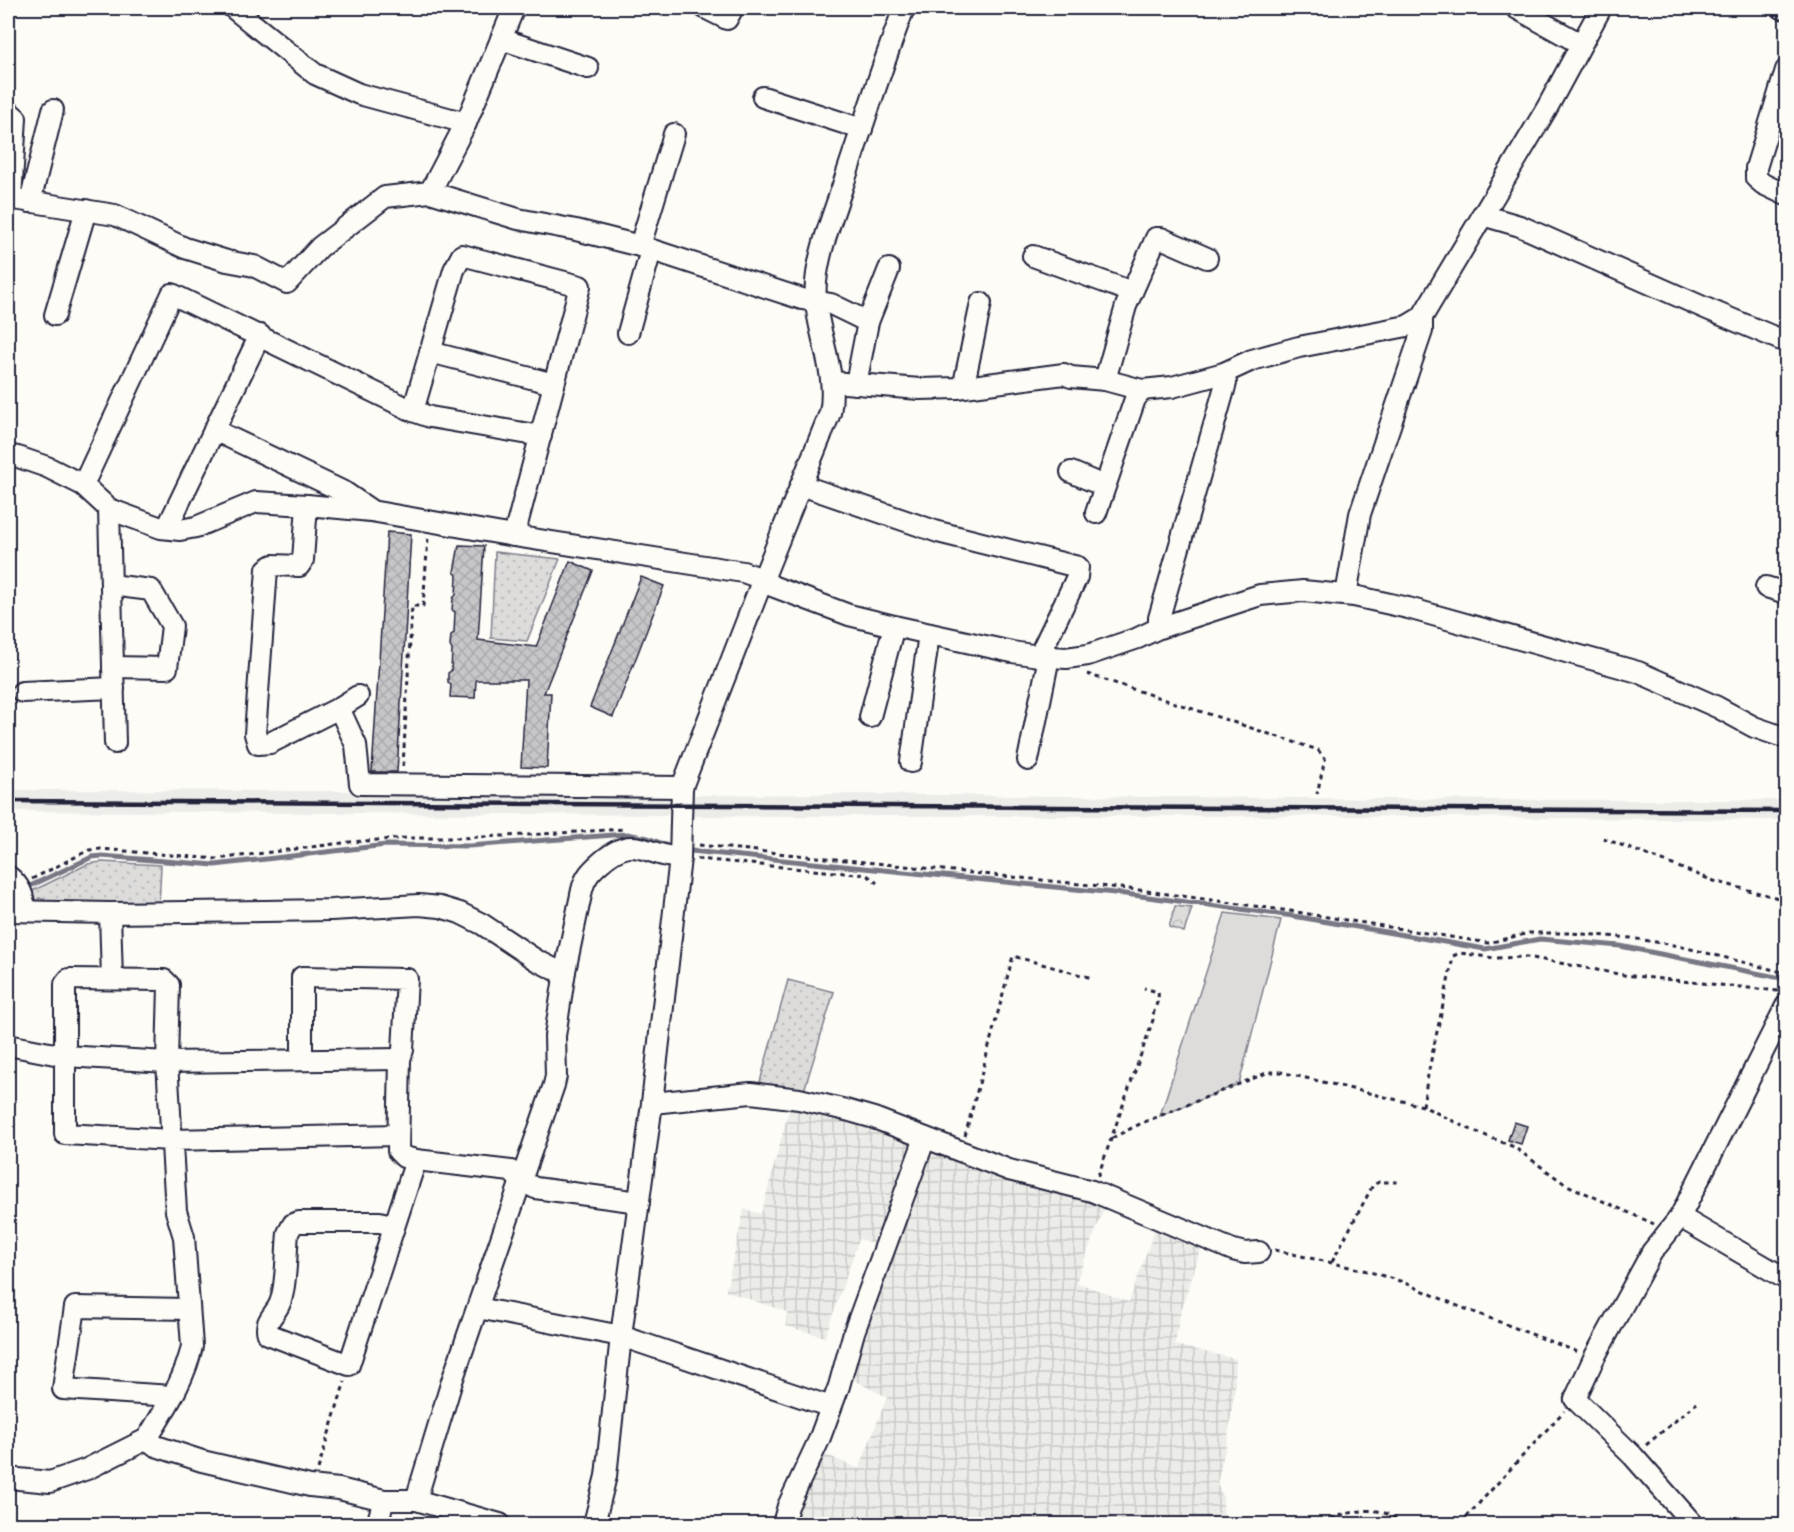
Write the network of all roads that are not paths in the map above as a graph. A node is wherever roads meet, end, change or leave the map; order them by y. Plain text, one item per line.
1 (233, 8) edge
2 (514, 8) edge
3 (705, 8) edge
4 (733, 8) edge
5 (904, 8) edge
6 (1516, 8) edge
7 (1601, 8) edge
8 (1782, 8) edge
9 (1786, 9) edge
10 (501, 39) junction
11 (1581, 44) junction
12 (588, 68) dead end
13 (1786, 70) edge
14 (763, 97) dead end
15 (53, 110) dead end
16 (8, 111) edge
17 (466, 123) junction
18 (862, 129) junction
19 (674, 134) dead end
20 (430, 192) junction
21 (1786, 195) edge
22 (16, 199) edge
23 (86, 210) junction
24 (1482, 215) junction
25 (646, 248) junction
26 (1033, 256) dead end
27 (1207, 258) dead end
28 (889, 268) dead end
29 (1132, 292) junction
30 (816, 302) junction
31 (981, 303) dead end
32 (55, 315) dead end
33 (1422, 317) junction
34 (867, 322) junction
35 (628, 333) dead end
36 (260, 335) junction
37 (1786, 342) edge
38 (430, 352) junction
39 (1224, 373) junction
40 (1105, 380) junction
41 (832, 381) junction
42 (554, 384) junction
43 (856, 384) junction
44 (966, 386) junction
45 (1142, 390) junction
46 (413, 411) junction
47 (214, 429) junction
48 (541, 436) junction
49 (8, 455) edge
50 (1071, 472) dead end
51 (82, 485) junction
52 (801, 485) junction
53 (1104, 486) junction
54 (307, 505) junction
55 (109, 509) junction
56 (371, 511) junction
57 (1096, 513) dead end
58 (167, 528) junction
59 (514, 536) junction
60 (763, 579) junction
61 (111, 585) junction
62 (1766, 587) dead end
63 (1786, 592) edge
64 (1346, 595) junction
65 (894, 626) junction
66 (1159, 628) junction
67 (929, 634) junction
68 (1044, 657) junction
69 (113, 668) junction
70 (114, 687) junction
71 (22, 692) dead end
72 (358, 696) dead end
73 (339, 708) junction
74 (870, 717) dead end
75 (1786, 738) edge
76 (115, 743) dead end
77 (1028, 760) dead end
78 (911, 762) dead end
79 (682, 788) junction
80 (680, 850) junction
81 (13, 881) edge
82 (16, 910) edge
83 (110, 913) junction
84 (565, 971) junction
85 (112, 979) junction
86 (1786, 1006) edge
87 (8, 1045) edge
88 (66, 1056) junction
89 (400, 1059) junction
90 (302, 1060) junction
91 (166, 1062) junction
92 (652, 1103) junction
93 (398, 1135) junction
94 (925, 1138) junction
95 (171, 1140) junction
96 (416, 1160) junction
97 (520, 1180) junction
98 (639, 1202) junction
99 (1674, 1224) junction
100 (394, 1226) junction
101 (1259, 1252) road end
102 (1786, 1279) edge
103 (478, 1308) junction
104 (189, 1309) junction
105 (621, 1336) junction
106 (172, 1396) junction
107 (831, 1407) junction
108 (147, 1439) junction
109 (8, 1478) edge
110 (384, 1500) junction
111 (416, 1500) junction
112 (377, 1524) edge
113 (500, 1524) edge
114 (594, 1524) edge
115 (783, 1524) edge
116 (1693, 1524) edge

1 - 17 street
2 - 10 street
3 - 4 street
5 - 18 street
6 - 11 street
7 - 11 street
8 - 9 street
10 - 12 street
10 - 17 street
11 - 24 street
13 - 21 street
14 - 18 street
15 - 22 street
16 - 22 street
17 - 20 street
18 - 30 street
19 - 25 street
20 - 23 street
20 - 25 street
22 - 23 street
23 - 32 street
24 - 33 street
24 - 37 street
25 - 30 street
25 - 35 street
26 - 29 street
27 - 29 street
28 - 34 street
29 - 40 street
30 - 34 street
30 - 41 street
31 - 44 street
33 - 39 street
33 - 64 street
34 - 43 street
36 - 46 street
36 - 47 street
36 - 51 street
38 - 42 street
38 - 42 street
38 - 46 street
39 - 45 street
39 - 66 street
40 - 44 street
40 - 45 street
41 - 43 street
41 - 52 street
42 - 48 street
43 - 44 street
45 - 53 street
46 - 48 street
47 - 56 street
47 - 58 street
48 - 59 street
49 - 51 street
50 - 53 street
51 - 55 street
52 - 60 street
52 - 68 street
53 - 57 street
54 - 56 street
54 - 58 street
54 - 73 street
55 - 58 street
55 - 61 street
56 - 59 street
59 - 60 street
60 - 65 street
60 - 79 street
61 - 69 street
61 - 69 street
62 - 63 street
64 - 66 street
64 - 75 street
65 - 67 street
65 - 74 street
66 - 68 street
67 - 68 street
67 - 78 street
68 - 77 street
69 - 70 street
70 - 71 street
70 - 76 street
72 - 73 street
73 - 79 street
79 - 80 street
80 - 84 street
80 - 92 street
81 - 82 street
82 - 83 street
83 - 84 street
83 - 85 street
84 - 97 street
85 - 88 street
85 - 91 street
86 - 99 street
87 - 88 street
88 - 91 street
88 - 95 street
89 - 90 street
89 - 90 street
89 - 93 street
90 - 91 street
91 - 95 street
92 - 94 street
92 - 98 street
93 - 95 street
93 - 96 street
94 - 101 street
94 - 107 street
95 - 104 street
96 - 97 street
96 - 100 street
97 - 98 street
97 - 103 street
98 - 105 street
99 - 102 street
99 - 116 street
100 - 100 street
103 - 105 street
103 - 111 street
104 - 106 street
104 - 106 street
105 - 107 street
105 - 114 street
106 - 108 street
107 - 115 street
108 - 109 street
108 - 110 street
110 - 111 street
110 - 112 street
111 - 113 street

